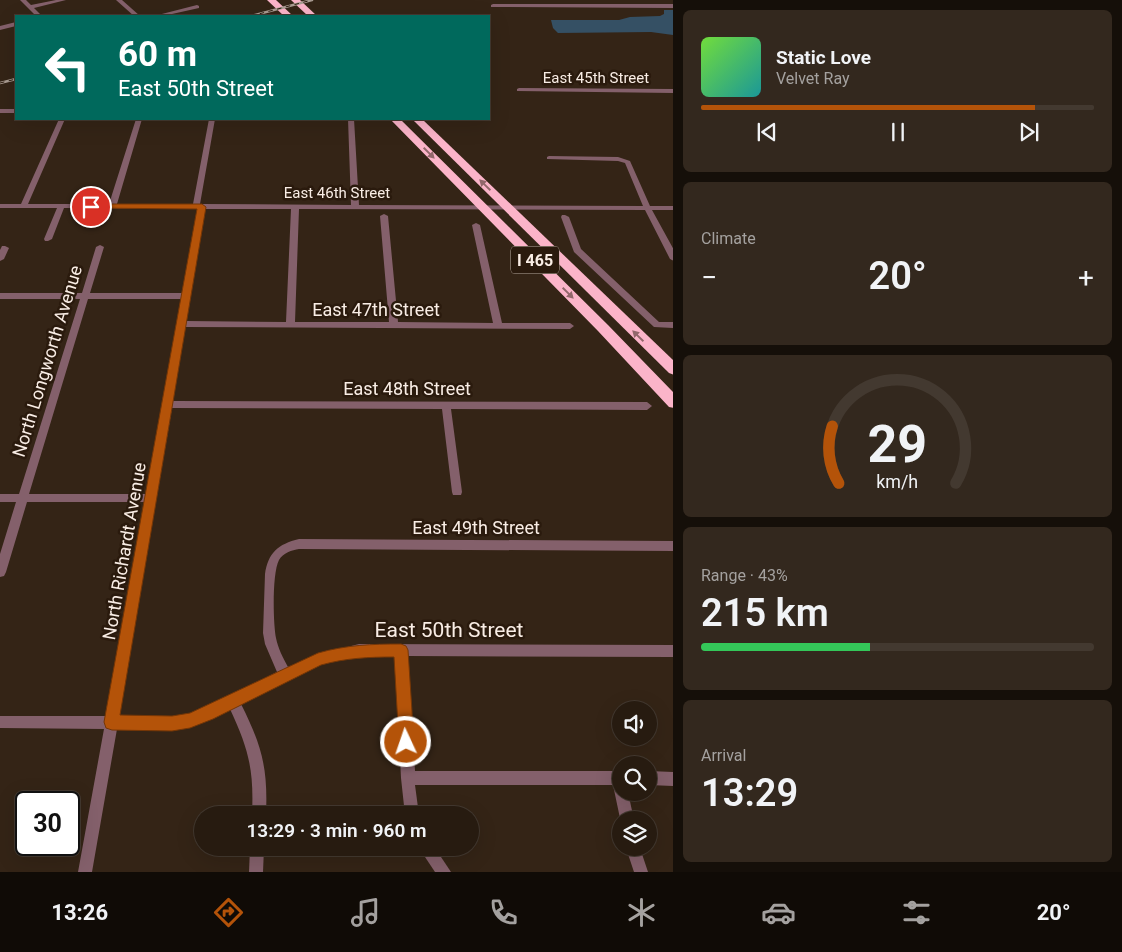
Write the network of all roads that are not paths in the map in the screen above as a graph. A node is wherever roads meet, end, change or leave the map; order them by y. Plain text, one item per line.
1 (23, 0) edge
2 (63, 0) edge
3 (119, 0) edge
4 (295, 0) edge
5 (303, 0) edge
6 (276, 1) edge
7 (493, 6) dead end
8 (673, 6) edge
9 (30, 7) junction
10 (197, 7) dead end
11 (311, 12) edge
12 (38, 15) edge
13 (136, 15) edge
14 (161, 15) edge
15 (290, 15) edge
16 (15, 24) edge
17 (0, 28) edge
18 (519, 90) dead end
19 (673, 91) edge
20 (0, 111) edge
21 (15, 111) edge
22 (62, 120) edge
23 (139, 120) edge
24 (212, 120) edge
25 (351, 120) edge
26 (396, 120) edge
27 (418, 120) edge
28 (549, 158) dead end
29 (0, 206) edge
30 (23, 206) junction
31 (61, 207) junction
32 (112, 207) junction
33 (199, 207) junction
34 (295, 207) junction
35 (354, 207) junction
36 (649, 208) junction
37 (673, 208) edge
38 (384, 216) dead end
39 (565, 217) dead end
40 (476, 225) dead end
41 (48, 239) dead end
42 (100, 247) dead end
43 (5, 248) dead end
44 (0, 259) edge
45 (673, 259) edge
46 (0, 296) edge
47 (84, 296) junction
48 (186, 296) junction
49 (181, 324) junction
50 (290, 325) junction
51 (394, 325) junction
52 (498, 325) junction
53 (673, 325) edge
54 (570, 326) dead end
55 (673, 370) edge
56 (673, 403) edge
57 (167, 404) junction
58 (446, 405) junction
59 (647, 406) dead end
60 (457, 492) dead end
61 (0, 498) edge
62 (21, 498) junction
63 (151, 498) junction
64 (673, 546) edge
65 (0, 572) edge
66 (401, 650) junction
67 (673, 651) edge
68 (285, 676) junction
69 (233, 701) junction
70 (0, 722) edge
71 (112, 722) junction
72 (408, 778) junction
73 (612, 778) edge
74 (657, 778) edge
75 (673, 779) edge
76 (259, 806) edge
77 (411, 806) edge
78 (257, 856) edge
79 (432, 856) edge
80 (636, 856) edge
81 (85, 872) edge
82 (256, 872) edge
83 (444, 872) edge
84 (641, 872) edge

1 - 9 street
2 - 9 street
3 - 13 street
4 - 11 highway
5 - 11 highway
6 - 15 highway
7 - 8 street
9 - 12 street
10 - 14 street
16 - 17 street
18 - 19 street, East 45th Street
20 - 21 street
22 - 30 street
23 - 32 street
24 - 33 street, North Richardt Avenue
25 - 35 street
26 -> 56 highway, I 465
55 -> 27 highway, I 465
28 - 36 street
29 - 30 street, East 46th Street
30 - 31 street, East 46th Street
31 - 32 street, East 46th Street
31 - 41 street
32 - 33 street, East 46th Street
33 - 34 street, East 46th Street
33 - 48 street, North Richardt Avenue
34 - 35 street, East 46th Street
34 - 50 street
35 - 36 street, East 46th Street
36 - 37 street, East 46th Street
36 - 45 street
38 - 51 street
39 - 53 street
40 - 52 street
42 - 47 street, North Longworth Avenue
43 - 44 street
46 - 47 street
47 - 48 street
47 - 62 street, North Longworth Avenue
48 - 49 street, North Richardt Avenue
49 - 50 street, East 47th Street
49 - 57 street, North Richardt Avenue
50 - 51 street, East 47th Street
51 - 52 street, East 47th Street
52 - 54 street, East 47th Street
57 - 58 street, East 48th Street
57 - 63 street, North Richardt Avenue
58 - 59 street, East 48th Street
58 - 60 street
61 - 62 street
62 - 63 street
62 - 65 street, North Longworth Avenue
63 - 71 street, North Richardt Avenue
64 - 68 street, East 49th Street
66 - 67 street, East 50th Street
66 - 68 street, East 50th Street
66 - 72 street
68 - 69 street, East 50th Street
69 - 71 street, East 50th Street
69 - 76 street
70 - 71 street, East 50th Street
71 - 81 street, North Richardt Avenue
72 - 73 street
72 - 77 street
74 - 75 street
78 - 82 street
79 - 83 street
80 - 84 street

